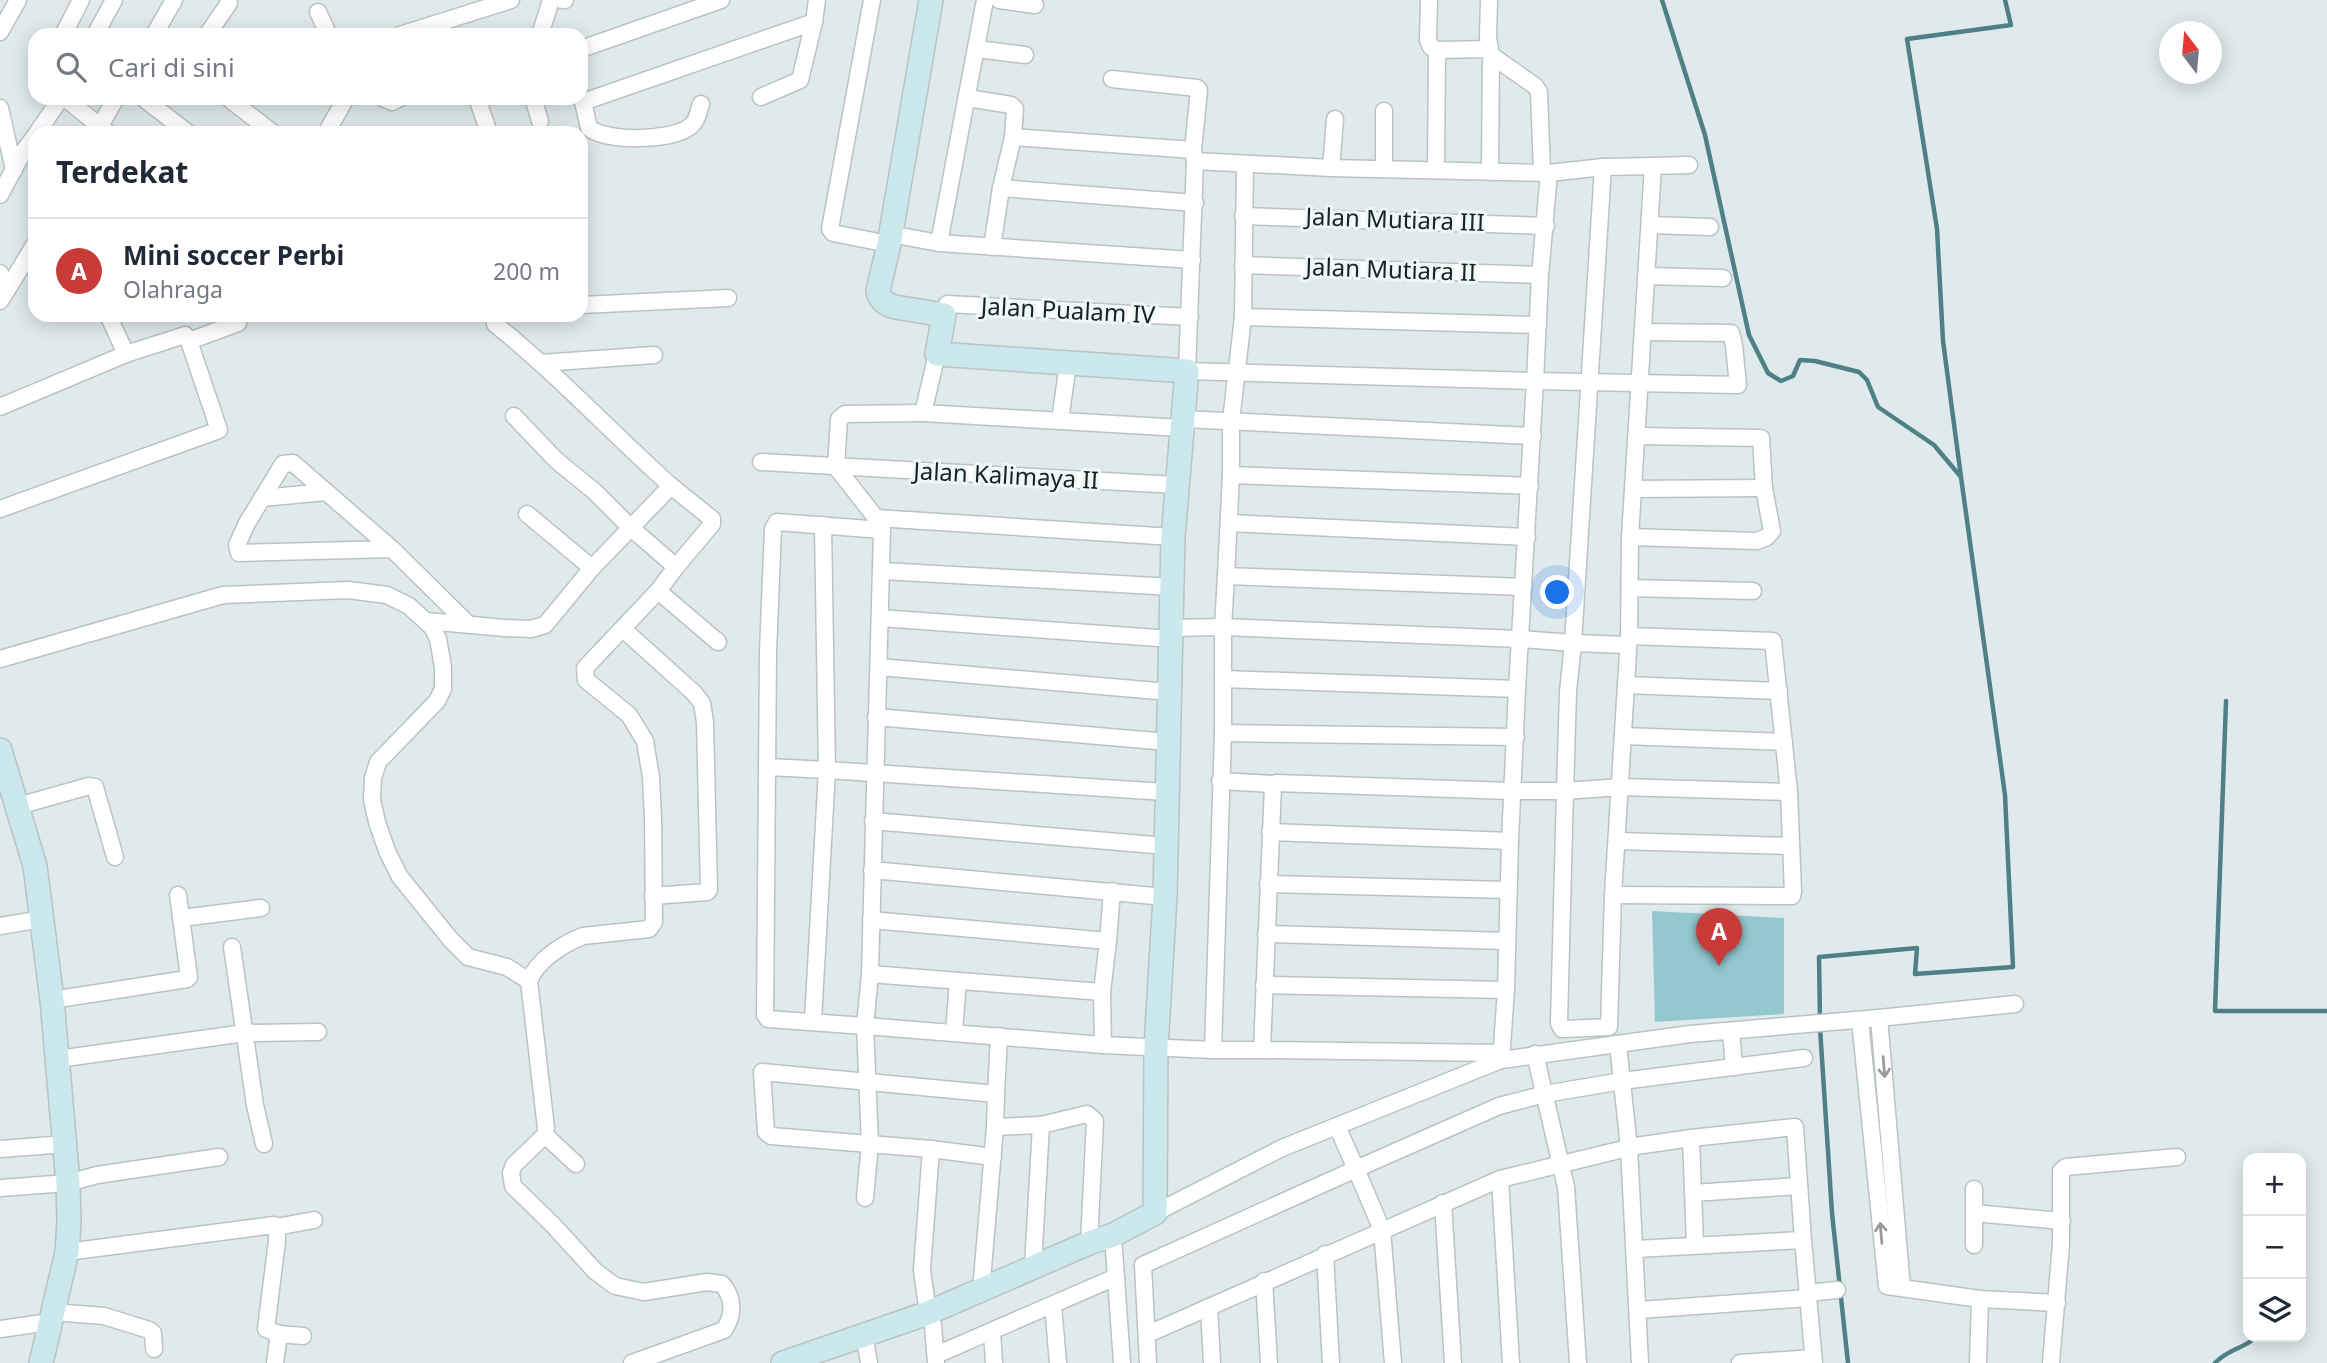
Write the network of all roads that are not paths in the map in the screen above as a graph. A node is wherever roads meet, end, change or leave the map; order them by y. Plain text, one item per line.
1 (18, 0) edge
2 (81, 0) edge
3 (114, 0) edge
4 (173, 0) edge
5 (511, 0) edge
6 (551, 0) edge
7 (721, 0) edge
8 (817, 0) edge
9 (872, 0) edge
10 (931, 0) edge
11 (985, 0) edge
12 (999, 0) edge
13 (1429, 0) edge
14 (1489, 0) edge
15 (228, 1) edge
16 (1035, 5) dead end
17 (318, 12) dead end
18 (814, 22) junction
19 (67, 28) edge
20 (99, 28) edge
21 (158, 28) edge
22 (211, 28) edge
23 (326, 28) edge
24 (422, 28) edge
25 (542, 28) edge
26 (0, 32) edge
27 (588, 47) edge
28 (977, 49) junction
29 (1437, 50) junction
30 (1491, 52) junction
31 (1025, 55) dead end
32 (1112, 79) dead end
33 (588, 95) edge
34 (761, 97) dead end
35 (968, 98) junction
36 (701, 104) dead end
37 (58, 105) edge
38 (72, 105) edge
39 (113, 105) edge
40 (152, 105) edge
41 (237, 105) edge
42 (342, 105) edge
43 (479, 105) edge
44 (535, 105) edge
45 (584, 105) edge
46 (0, 108) edge
47 (1384, 111) dead end
48 (1335, 119) dead end
49 (540, 121) dead end
50 (43, 126) edge
51 (99, 126) edge
52 (106, 126) edge
53 (179, 126) edge
54 (264, 126) edge
55 (330, 126) edge
56 (487, 126) edge
57 (1013, 136) junction
58 (28, 148) edge
59 (1194, 155) junction
60 (1245, 164) junction
61 (1689, 165) dead end
62 (1653, 166) junction
63 (1604, 167) junction
64 (1331, 168) junction
65 (1384, 169) junction
66 (14, 170) junction
67 (1436, 170) junction
68 (1490, 172) junction
69 (1545, 172) junction
70 (1001, 188) junction
71 (0, 195) edge
72 (1195, 203) junction
73 (1243, 216) junction
74 (1650, 225) junction
75 (1546, 226) junction
76 (1710, 227) dead end
77 (889, 239) junction
78 (939, 243) junction
79 (992, 247) junction
80 (28, 255) edge
81 (1192, 260) junction
82 (1243, 265) junction
83 (0, 273) edge
84 (1540, 275) junction
85 (1648, 276) junction
86 (1723, 278) dead end
87 (3, 295) edge
88 (728, 298) dead end
89 (588, 305) edge
90 (946, 310) junction
91 (1190, 317) junction
92 (1243, 317) junction
93 (111, 322) edge
94 (495, 322) edge
95 (238, 323) dead end
96 (1538, 325) junction
97 (1643, 332) junction
98 (189, 341) junction
99 (126, 354) junction
100 (937, 354) junction
101 (654, 355) dead end
102 (541, 363) junction
103 (1068, 363) junction
104 (1187, 371) junction
105 (1235, 372) junction
106 (1535, 381) junction
107 (1590, 383) junction
108 (1639, 385) junction
109 (0, 407) edge
110 (923, 413) junction
111 (513, 416) dead end
112 (1060, 421) junction
113 (1231, 421) junction
114 (1183, 423) junction
115 (1533, 436) junction
116 (1637, 436) junction
117 (761, 462) dead end
118 (836, 467) junction
119 (1231, 475) junction
120 (1176, 485) junction
121 (671, 486) junction
122 (1530, 486) junction
123 (1764, 488) junction
124 (1634, 489) junction
125 (327, 492) junction
126 (262, 498) junction
127 (0, 509) edge
128 (527, 514) dead end
129 (1229, 523) junction
130 (879, 524) junction
131 (823, 525) junction
132 (630, 527) junction
133 (1173, 537) junction
134 (1527, 537) junction
135 (1630, 537) junction
136 (392, 550) junction
137 (676, 567) junction
138 (592, 568) junction
139 (883, 571) junction
140 (1226, 576) junction
141 (1172, 587) junction
142 (1524, 587) junction
143 (1630, 588) junction
144 (658, 591) junction
145 (1754, 591) dead end
146 (880, 618) junction
147 (426, 621) junction
148 (468, 624) junction
149 (1223, 627) junction
150 (623, 629) junction
151 (1171, 634) junction
152 (1520, 639) junction
153 (1629, 641) junction
154 (718, 642) dead end
155 (1573, 643) junction
156 (0, 659) edge
157 (879, 667) junction
158 (1223, 679) junction
159 (1626, 685) junction
160 (1517, 689) junction
161 (1779, 691) junction
162 (1169, 692) junction
163 (876, 718) junction
164 (1223, 733) junction
165 (1623, 736) junction
166 (1516, 737) junction
167 (1168, 742) junction
168 (1784, 742) junction
169 (0, 750) edge
170 (768, 767) junction
171 (827, 770) junction
172 (874, 772) junction
173 (5, 781) edge
174 (1220, 781) junction
175 (1274, 784) junction
176 (1621, 787) junction
177 (1564, 790) junction
178 (1511, 791) junction
179 (1166, 792) junction
180 (1789, 792) junction
181 (18, 806) junction
182 (873, 821) junction
183 (1270, 832) junction
184 (1510, 841) junction
185 (1618, 841) junction
186 (1166, 846) junction
187 (1791, 846) junction
188 (115, 857) dead end
189 (872, 870) junction
190 (1268, 884) junction
191 (1507, 890) junction
192 (1112, 891) junction
193 (178, 895) dead end
194 (1613, 895) junction
195 (653, 896) junction
196 (1165, 897) junction
197 (261, 908) dead end
198 (183, 918) junction
199 (42, 919) junction
200 (871, 920) junction
201 (0, 926) edge
202 (1266, 934) junction
203 (1108, 941) junction
204 (1506, 941) junction
205 (232, 947) dead end
206 (870, 974) junction
207 (528, 981) junction
208 (958, 981) junction
209 (1264, 985) junction
210 (1506, 990) junction
211 (1102, 992) junction
212 (52, 1000) junction
213 (2015, 1004) dead end
214 (1879, 1018) junction
215 (1860, 1020) junction
216 (813, 1021) junction
217 (864, 1027) junction
218 (1731, 1031) junction
219 (318, 1032) dead end
220 (954, 1032) junction
221 (245, 1033) junction
222 (999, 1036) junction
223 (1618, 1044) junction
224 (1103, 1045) junction
225 (1156, 1047) junction
226 (1213, 1050) junction
227 (1262, 1050) junction
228 (1535, 1054) junction
229 (1501, 1057) junction
230 (1804, 1058) dead end
231 (58, 1059) junction
232 (1734, 1067) junction
233 (1622, 1081) junction
234 (869, 1082) junction
235 (996, 1094) junction
236 (1545, 1094) junction
237 (1041, 1125) junction
238 (995, 1127) junction
239 (1339, 1131) junction
240 (545, 1135) junction
241 (1691, 1138) junction
242 (66, 1144) junction
243 (264, 1144) dead end
244 (870, 1144) junction
245 (1629, 1148) junction
246 (0, 1149) edge
247 (931, 1149) junction
248 (219, 1157) dead end
249 (993, 1157) junction
250 (2176, 1157) dead end
251 (1562, 1163) junction
252 (576, 1164) dead end
253 (1354, 1165) junction
254 (1500, 1179) junction
255 (68, 1183) junction
256 (1799, 1186) junction
257 (0, 1188) edge
258 (1974, 1189) dead end
259 (1693, 1193) junction
260 (865, 1198) dead end
261 (1443, 1203) junction
262 (1155, 1213) junction
263 (1975, 1213) junction
264 (314, 1220) dead end
265 (2062, 1221) junction
266 (276, 1227) junction
267 (1382, 1230) junction
268 (1114, 1239) junction
269 (1802, 1240) junction
270 (1089, 1243) junction
271 (1695, 1244) junction
272 (1974, 1245) dead end
273 (1636, 1249) junction
274 (67, 1252) junction
275 (1325, 1254) junction
276 (1033, 1266) junction
277 (1116, 1273) junction
278 (1264, 1281) junction
279 (1902, 1288) junction
280 (1838, 1290) dead end
281 (981, 1291) junction
282 (1807, 1296) junction
283 (1980, 1299) junction
284 (2057, 1303) junction
285 (1054, 1305) junction
286 (1209, 1307) junction
287 (1639, 1310) junction
288 (51, 1317) junction
289 (930, 1319) junction
290 (0, 1329) edge
291 (992, 1332) junction
292 (279, 1334) junction
293 (1148, 1334) junction
294 (303, 1336) dead end
295 (866, 1348) edge
296 (154, 1349) dead end
297 (935, 1355) edge
298 (1814, 1361) edge
299 (41, 1363) edge
300 (275, 1363) edge
301 (632, 1363) edge
302 (784, 1363) edge
303 (995, 1363) edge
304 (1058, 1363) edge
305 (1122, 1363) edge
306 (1148, 1363) edge
307 (1212, 1363) edge
308 (1269, 1363) edge
309 (1331, 1363) edge
310 (1393, 1363) edge
311 (1453, 1363) edge
312 (1511, 1363) edge
313 (1578, 1363) edge
314 (1640, 1363) edge
315 (1740, 1363) edge
316 (1978, 1363) edge
317 (2051, 1363) edge

1 - 26 street
2 - 19 street
3 - 20 street
4 - 21 street
5 - 24 street
6 - 25 street
7 - 27 street
8 - 18 street
9 - 77 street
10 - 77 street
11 - 28 street
12 - 16 street
13 - 29 street
14 - 30 street
15 - 22 street
17 - 23 street
18 - 33 street
18 - 34 street
28 - 31 street
28 - 35 street
29 - 30 street
29 - 67 street
30 - 68 street
30 - 69 street
32 - 59 street
35 - 57 street
35 - 78 street
36 - 45 street
37 - 50 street
38 - 51 street
39 - 52 street
40 - 53 street
41 - 54 street
42 - 55 street
43 - 56 street
44 - 49 street
46 - 66 street
47 - 65 street
48 - 64 street
57 - 59 street
57 - 70 street
58 - 66 street
59 - 60 street
59 - 72 street
60 - 64 street
60 - 73 street
61 - 62 street
62 - 63 street
62 - 74 street
63 - 69 street
63 - 107 street
64 - 65 street
65 - 67 street
66 - 71 street
67 - 68 street
68 - 69 street
69 - 75 street
70 - 72 street
70 - 79 street
72 - 81 street
73 - 75 street, Jalan Mutiara III
73 - 82 street
74 - 76 street
74 - 85 street
75 - 84 street
77 - 78 street
77 - 90 street
78 - 79 street
79 - 81 street
80 - 87 street
81 - 91 street
82 - 84 street, Jalan Mutiara II
82 - 92 street
83 - 87 street
84 - 96 street
85 - 86 street
85 - 97 street
88 - 89 street
90 - 91 street, Jalan Pualam IV
90 - 100 street
91 - 104 street
92 - 96 street
92 - 105 street
93 - 99 street
94 - 102 street
95 - 98 street
96 - 106 street
97 - 108 street
97 - 108 street
98 - 99 street
98 - 127 street
99 - 109 street
100 - 103 street
100 - 110 street
101 - 102 street
102 - 121 street
103 - 104 street
103 - 112 street
104 - 105 street
104 - 114 street
105 - 106 street
105 - 113 street
106 - 107 street
106 - 115 street
107 - 108 street
107 - 155 street
108 - 116 street
110 - 112 street
110 - 118 street
111 - 132 street
112 - 114 street
113 - 114 street
113 - 115 street
113 - 119 street
114 - 120 street
115 - 122 street
116 - 123 street
116 - 124 street
117 - 118 street, Jalan Kalimaya II
118 - 120 street, Jalan Kalimaya II
118 - 130 street
119 - 122 street
119 - 129 street
120 - 133 street
121 - 132 street
121 - 137 street
122 - 134 street
123 - 124 street
123 - 135 street
124 - 135 street
125 - 126 street
125 - 126 street
125 - 136 street
126 - 136 street
128 - 138 street
129 - 134 street
129 - 140 street
130 - 131 street
130 - 133 street
130 - 139 street
131 - 170 street
131 - 171 street
132 - 137 street
132 - 138 street
133 - 141 street
134 - 142 street
135 - 143 street
136 - 148 street
137 - 144 street
138 - 148 street
139 - 141 street
139 - 146 street
140 - 142 street
140 - 149 street
141 - 151 street
142 - 152 street
143 - 145 street
143 - 153 street
144 - 150 street
144 - 154 street
146 - 151 street
146 - 157 street
147 - 148 street
147 - 156 street
147 - 207 street
149 - 151 street
149 - 152 street
149 - 158 street
150 - 195 street
150 - 195 street
151 - 162 street
152 - 155 street
152 - 160 street
153 - 155 street
153 - 159 street
153 - 161 street
155 - 177 street
157 - 162 street
157 - 163 street
158 - 160 street
158 - 164 street
159 - 161 street
159 - 165 street
160 - 166 street
161 - 168 street
162 - 167 street
163 - 167 street
163 - 172 street
164 - 166 street
164 - 174 street
165 - 168 street
165 - 176 street
166 - 178 street
167 - 179 street
168 - 180 street
169 - 173 street
170 - 171 street
170 - 216 street
171 - 172 street
171 - 216 street
172 - 179 street
172 - 182 street
173 - 181 street
174 - 175 street
174 - 226 street
175 - 178 street
175 - 183 street
176 - 177 street
176 - 180 street
176 - 185 street
177 - 178 street
177 - 194 street
178 - 184 street
179 - 186 street
180 - 187 street
181 - 188 street
181 - 199 street
182 - 186 street
182 - 189 street
183 - 184 street
183 - 190 street
184 - 191 street
185 - 187 street
185 - 194 street
186 - 196 street
187 - 194 street
189 - 192 street
189 - 200 street
190 - 191 street
190 - 202 street
191 - 204 street
192 - 196 street
192 - 203 street
193 - 198 street
195 - 207 street
196 - 225 street
197 - 198 street
198 - 212 street
199 - 201 street
199 - 212 street
200 - 203 street
200 - 206 street
202 - 204 street
202 - 209 street
203 - 211 street
204 - 210 street
205 - 221 street
206 - 208 street
206 - 217 street
207 - 240 street
208 - 211 street
208 - 220 street
209 - 210 street
209 - 227 street
210 - 229 street
211 - 224 street
212 - 231 street
213 - 214 street
214 - 215 street
214 -> 279 street
215 - 218 street
279 -> 215 street
216 - 217 street
217 - 220 street
217 - 234 street
218 - 223 street
218 - 232 street
219 - 221 street
220 - 222 street
221 - 231 street
221 - 243 street
222 - 224 street
222 - 235 street
223 - 228 street
223 - 233 street
224 - 225 street
225 - 226 street
225 - 262 street
226 - 227 street
227 - 229 street
228 - 229 street
228 - 236 street
229 - 239 street
230 - 232 street
231 - 242 street
232 - 233 street
233 - 236 street
233 - 245 street
234 - 235 street
234 - 244 street
234 - 244 street
235 - 238 street
236 - 251 street
236 - 253 street
237 - 238 street
237 - 270 street
237 - 276 street
238 - 249 street
239 - 253 street
239 - 262 street
240 - 252 street
240 - 301 street
241 - 245 street
241 - 256 street
241 - 259 street
242 - 246 street
242 - 255 street
244 - 247 street
244 - 260 street
245 - 251 street
245 - 273 street
247 - 249 street
247 - 289 street
248 - 255 street
249 - 281 street
250 - 265 street
251 - 254 street
251 - 313 street
253 - 267 street
253 - 293 street
254 - 261 street
254 - 312 street
255 - 257 street
255 - 274 street
256 - 259 street
256 - 269 street
258 - 263 street
259 - 271 street
261 - 267 street
261 - 311 street
262 - 268 street
263 - 265 street
263 - 272 street
264 - 266 street
265 - 284 street
266 - 274 street
266 - 292 street
267 - 275 street
267 - 310 street
268 - 270 street
268 - 277 street
269 - 271 street
269 - 282 street
270 - 276 street
271 - 273 street
273 - 287 street
274 - 288 street
275 - 278 street
275 - 309 street
276 - 281 street
277 - 285 street
277 - 305 street
278 - 286 street
278 - 308 street
279 - 283 street
280 - 282 street
281 - 289 street
282 - 287 street
282 - 298 street
283 - 284 street
283 - 316 street
284 - 317 street
285 - 291 street
285 - 304 street
286 - 293 street
286 - 307 street
287 - 314 street
288 - 290 street
288 - 296 street
288 - 299 street
289 - 295 street
289 - 297 street
291 - 297 street
291 - 303 street
292 - 294 street
292 - 300 street
293 - 306 street
295 - 302 street
298 - 315 street

